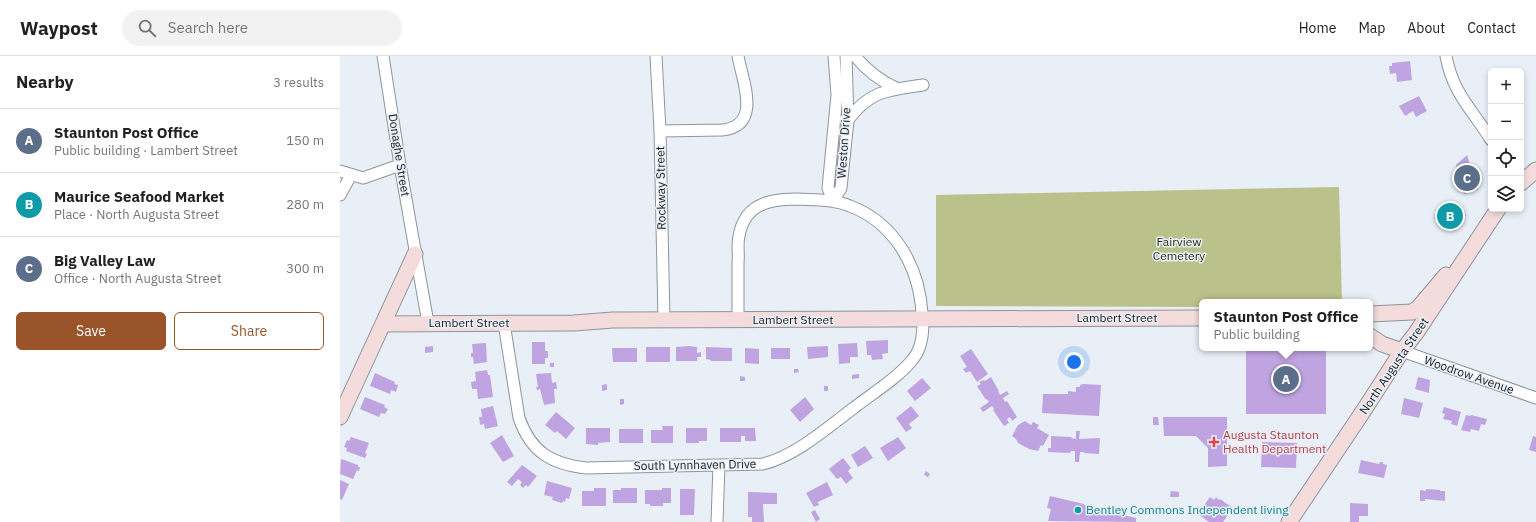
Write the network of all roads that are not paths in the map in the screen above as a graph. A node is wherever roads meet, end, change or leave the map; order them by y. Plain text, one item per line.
1 (383, 56) edge
2 (656, 56) edge
3 (738, 56) edge
4 (834, 56) edge
5 (846, 56) edge
6 (855, 56) edge
7 (1446, 56) edge
8 (923, 85) dead end
9 (898, 89) junction
10 (835, 120) junction
11 (848, 120) junction
12 (660, 131) junction
13 (1488, 136) edge
14 (400, 165) junction
15 (1536, 170) edge
16 (340, 171) edge
17 (351, 175) junction
18 (1524, 180) edge
19 (340, 195) edge
20 (833, 201) junction
21 (1496, 212) edge
22 (1476, 244) junction
23 (415, 254) junction
24 (1373, 314) edge
25 (1199, 318) edge
26 (923, 319) junction
27 (664, 320) junction
28 (738, 320) junction
29 (428, 323) junction
30 (504, 323) junction
31 (383, 324) junction
32 (1373, 338) edge
33 (1402, 352) junction
34 (1536, 398) edge
35 (340, 417) edge
36 (719, 465) junction
37 (717, 522) edge
38 (1289, 522) edge

1 - 14 street, Donaghe Street
2 - 12 street, Rockway Street
3 - 12 street
4 - 10 street, Weston Drive
5 - 11 street, Weston Drive
6 - 9 street
7 - 13 street
8 - 9 street
9 - 11 street
10 - 11 street
10 - 20 street, Weston Drive
11 - 20 street, Weston Drive
12 - 27 street, Rockway Street
14 - 17 street
14 - 23 street, Donaghe Street
15 - 18 street
16 - 17 street
17 - 19 street
20 - 26 street, South Lynnhaven Drive
20 - 28 street, South Lynnhaven Drive
21 - 22 street, North Augusta Street
22 - 24 street
22 - 33 street, North Augusta Street
23 - 29 street, Donaghe Street
23 - 31 street
25 - 26 street, Lambert Street
26 - 28 street, Lambert Street
26 - 36 street, South Lynnhaven Drive
27 - 28 street, Lambert Street
27 - 30 street, Lambert Street
29 - 30 street, Lambert Street
29 - 31 street, Lambert Street
30 - 36 street, South Lynnhaven Drive
31 - 35 street
32 - 33 street
33 - 34 street, Woodrow Avenue
33 - 38 street, North Augusta Street
36 - 37 street

